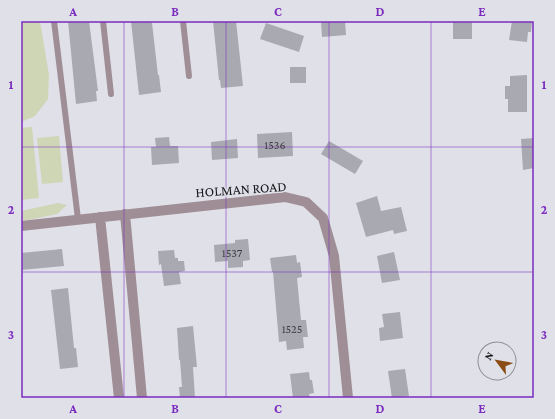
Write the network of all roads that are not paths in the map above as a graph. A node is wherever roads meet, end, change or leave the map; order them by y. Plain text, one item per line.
1 (54, 21) edge
2 (103, 21) edge
3 (183, 21) edge
4 (189, 76) dead end
5 (111, 94) dead end
6 (125, 214) junction
7 (100, 217) junction
8 (78, 219) junction
9 (21, 226) edge
10 (119, 398) edge
11 (142, 398) edge
12 (348, 398) edge

1 - 8 lane
2 - 5 lane
3 - 4 lane
6 - 7 street, HOLMAN ROAD
6 - 11 street
6 - 12 street, HOLMAN ROAD
7 - 8 street, HOLMAN ROAD
7 - 10 street
8 - 9 street, HOLMAN ROAD

